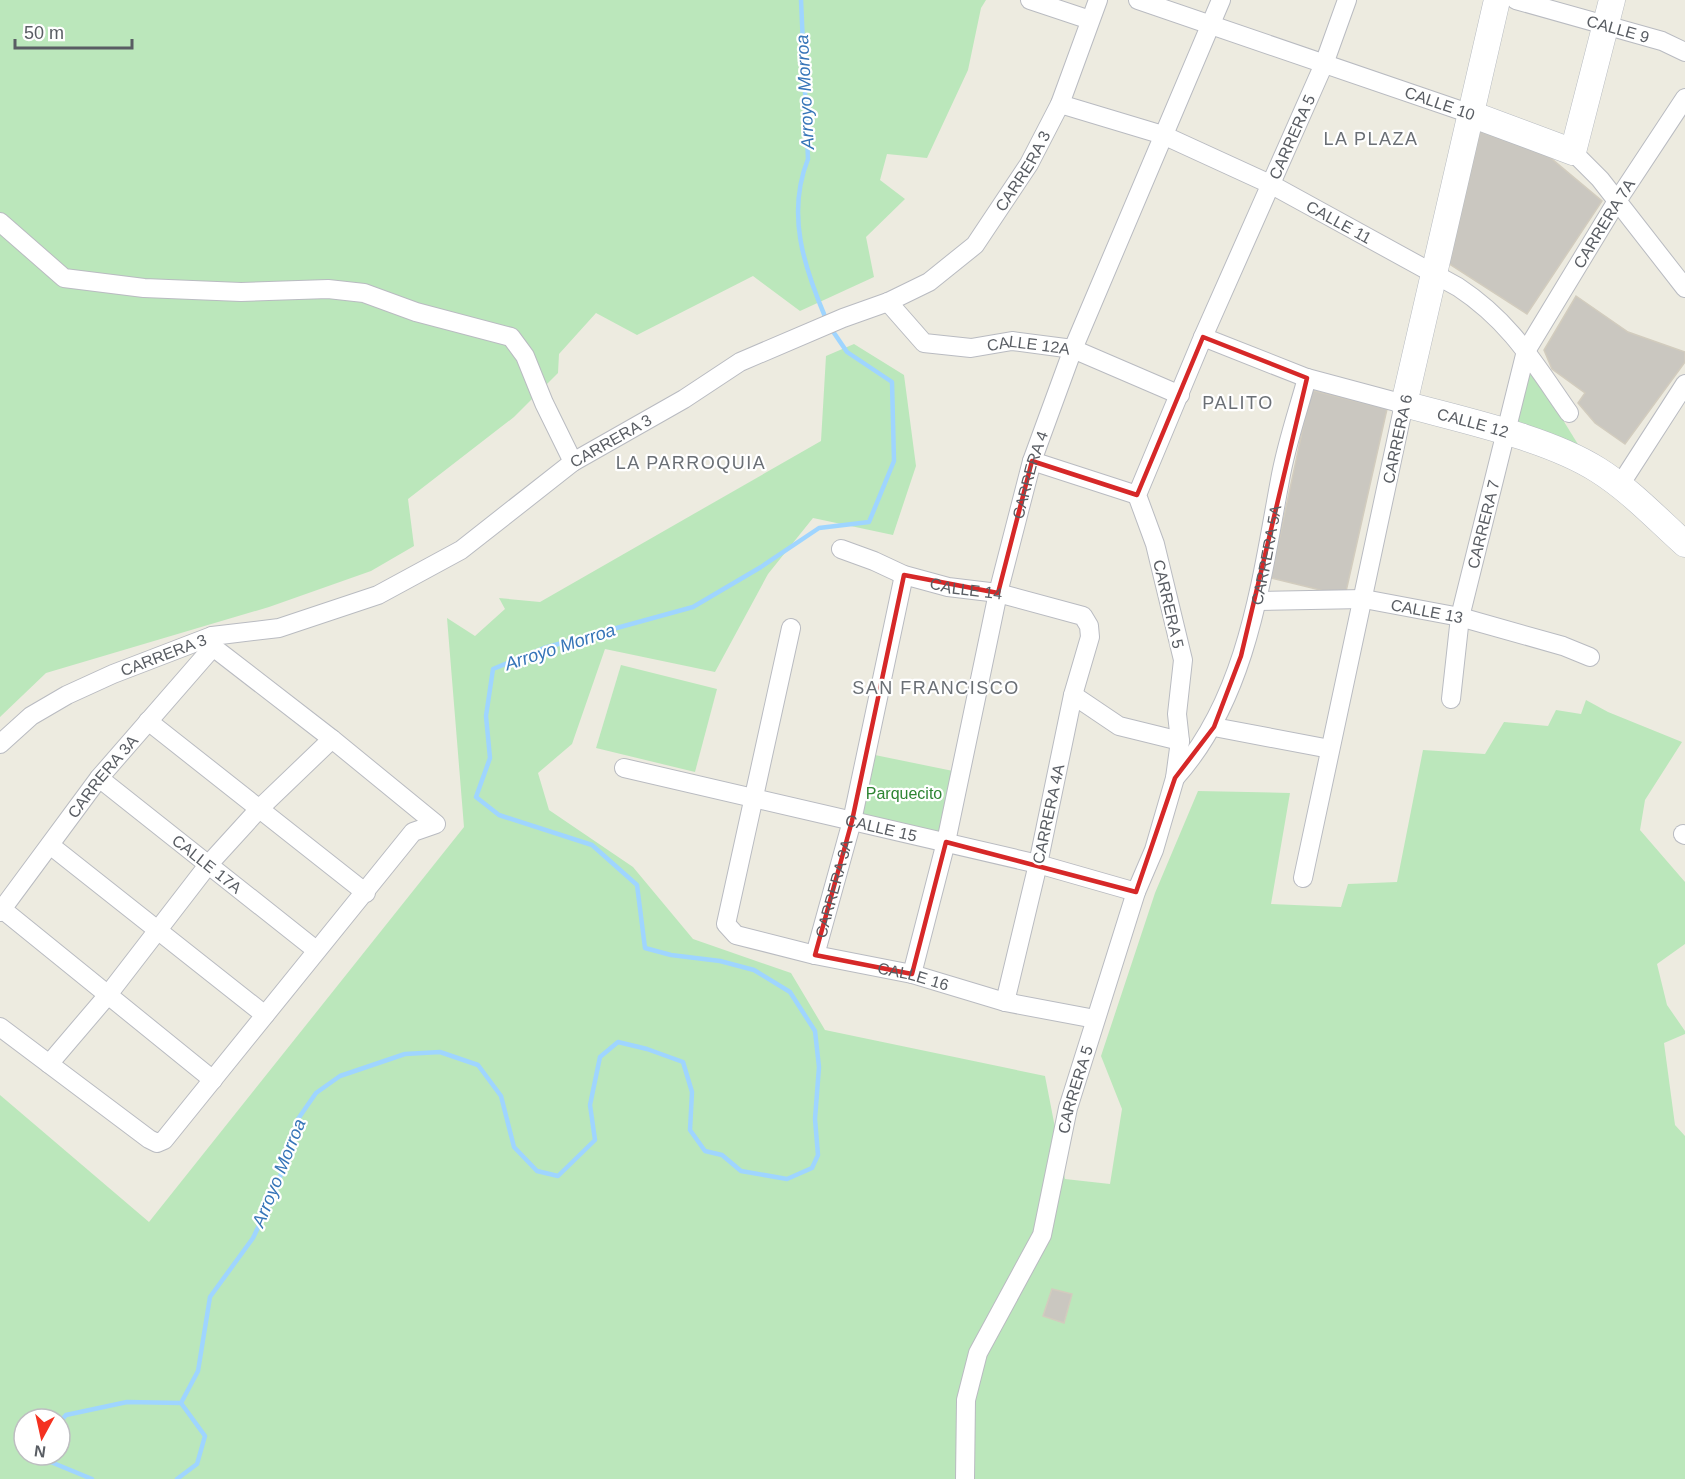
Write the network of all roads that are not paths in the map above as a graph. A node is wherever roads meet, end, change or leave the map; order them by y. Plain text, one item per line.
1 (1030, 0) edge
2 (1098, 0) edge
3 (1138, 0) edge
4 (1221, 0) edge
5 (1347, 0) edge
6 (1497, 0) edge
7 (1516, 0) edge
8 (1612, 0) edge
9 (1090, 20) junction
10 (1210, 25) junction
11 (1606, 25) junction
12 (1685, 52) edge
13 (1324, 64) junction
14 (1685, 98) edge
15 (1060, 104) junction
16 (1471, 114) junction
17 (1163, 135) junction
18 (1573, 152) junction
19 (1272, 185) junction
20 (1617, 201) junction
21 (0, 222) edge
22 (1433, 272) junction
23 (1685, 288) edge
24 (888, 302) junction
25 (1203, 337) junction
26 (1073, 349) junction
27 (1526, 351) junction
28 (1307, 378) junction
29 (1685, 384) edge
30 (1180, 395) junction
31 (1404, 404) junction
32 (1569, 413) dead end
33 (1506, 433) junction
34 (1032, 461) junction
35 (573, 462) junction
36 (1620, 485) junction
37 (1137, 495) junction
38 (1685, 544) edge
39 (841, 549) dead end
40 (904, 576) junction
41 (998, 593) junction
42 (1364, 599) junction
43 (1257, 601) junction
44 (1460, 617) junction
45 (1089, 626) joint
46 (791, 628) dead end
47 (212, 642) junction
48 (1590, 657) dead end
49 (1073, 695) junction
50 (1451, 699) dead end
51 (148, 721) junction
52 (1214, 727) junction
53 (332, 739) junction
54 (1180, 741) junction
55 (0, 744) edge
56 (1330, 749) junction
57 (624, 768) dead end
58 (99, 778) junction
59 (1175, 778) junction
60 (755, 798) junction
61 (259, 809) junction
62 (852, 821) junction
63 (946, 842) junction
64 (50, 845) junction
65 (1038, 864) junction
66 (208, 865) junction
67 (1303, 878) dead end
68 (1136, 892) junction
69 (366, 893) junction
70 (1, 910) edge
71 (158, 931) junction
72 (316, 950) junction
73 (815, 955) junction
74 (912, 974) junction
75 (107, 996) junction
76 (1005, 1002) junction
77 (265, 1015) junction
78 (1095, 1019) junction
79 (0, 1027) edge
80 (49, 1064) junction
81 (213, 1080) junction
82 (965, 1479) edge

1 - 9 street
2 - 9 street, CARRERA 3
3 - 10 street, CALLE 10
4 - 10 street, CARRERA 4
5 - 13 street, CARRERA 5
6 - 16 street, CARRERA 6
7 - 11 street, CALLE 9
8 - 11 street
9 - 15 street, CARRERA 3
10 - 13 street, CALLE 10
10 - 17 street, CARRERA 4
11 - 12 street, CALLE 9
11 - 18 street
13 - 16 street, CALLE 10
13 - 19 street, CARRERA 5
14 - 20 street, CARRERA 7A
15 - 17 street, CALLE 11
15 - 24 street, CARRERA 3
16 - 18 street, CALLE 10
16 - 22 street, CARRERA 6
17 - 19 street, CALLE 11
17 - 26 street, CARRERA 4
18 - 20 street, CALLE 10
19 - 22 street, CALLE 11
19 - 25 street, CARRERA 5
20 - 23 street, CALLE 10
20 - 27 street, CARRERA 7A
21 - 35 street
22 - 27 street, CALLE 11
22 - 31 street, CARRERA 6
24 - 26 street, CALLE 12A
24 - 35 street, CARRERA 3
25 - 28 street, CALLE 12
25 - 30 street, CARRERA 5
26 - 30 street, CALLE 12A
26 - 34 street, CARRERA 4
27 - 32 street, CALLE 11
27 - 33 street, CARRERA 7
28 - 31 street, CALLE 12
28 - 43 street, CARRERA 5A
29 - 36 street
30 - 37 street, CARRERA 5
31 - 33 street, CALLE 12
31 - 42 street, CARRERA 6
33 - 36 street, CALLE 12
33 - 44 street, CARRERA 7
34 - 37 street
34 - 41 street, CARRERA 4
35 - 47 street, CARRERA 3
36 - 38 street, CALLE 12
37 - 54 street, CARRERA 5
39 - 40 street, CALLE 14
40 - 41 street, CALLE 14
40 - 62 street, CARRERA 3A
41 - 45 street, CALLE 14
41 - 63 street, CARRERA 4
42 - 43 street, CALLE 13
42 - 44 street, CALLE 13
42 - 56 street, CARRERA 6
43 - 52 street, CARRERA 5A
44 - 48 street, CALLE 13
44 - 50 street, CARRERA 7
45 - 49 street, CARRERA 4A
46 - 60 street
47 - 51 street, CARRERA 3A
47 - 53 street
47 - 55 street, CARRERA 3
49 - 54 street
49 - 65 street, CARRERA 4A
51 - 58 street, CARRERA 3A
51 - 61 street
52 - 56 street
52 - 59 street, CARRERA 5A
53 - 61 street
53 - 69 street
54 - 59 street, CARRERA 5
56 - 67 street, CARRERA 6
57 - 60 street, CALLE 15
58 - 64 street, CARRERA 3A
58 - 66 street, CALLE 17A
59 - 68 street, CARRERA 5
60 - 62 street, CALLE 15
60 - 73 street, CALLE 16
61 - 66 street
61 - 69 street
62 - 63 street, CALLE 15
62 - 73 street, CARRERA 3A
63 - 65 street, CALLE 15
63 - 74 street, CARRERA 4
64 - 70 street, CARRERA 3A
64 - 71 street
65 - 68 street, CALLE 15
65 - 76 street, CARRERA 4A
66 - 71 street
66 - 72 street, CALLE 17A
68 - 78 street, CARRERA 5
69 - 72 street
70 - 75 street
71 - 75 street
71 - 77 street
72 - 77 street
73 - 74 street, CALLE 16
74 - 76 street, CALLE 16
75 - 80 street
75 - 81 street
76 - 78 street, CALLE 16
77 - 81 street
78 - 82 street, CARRERA 5
79 - 80 street
80 - 81 street

